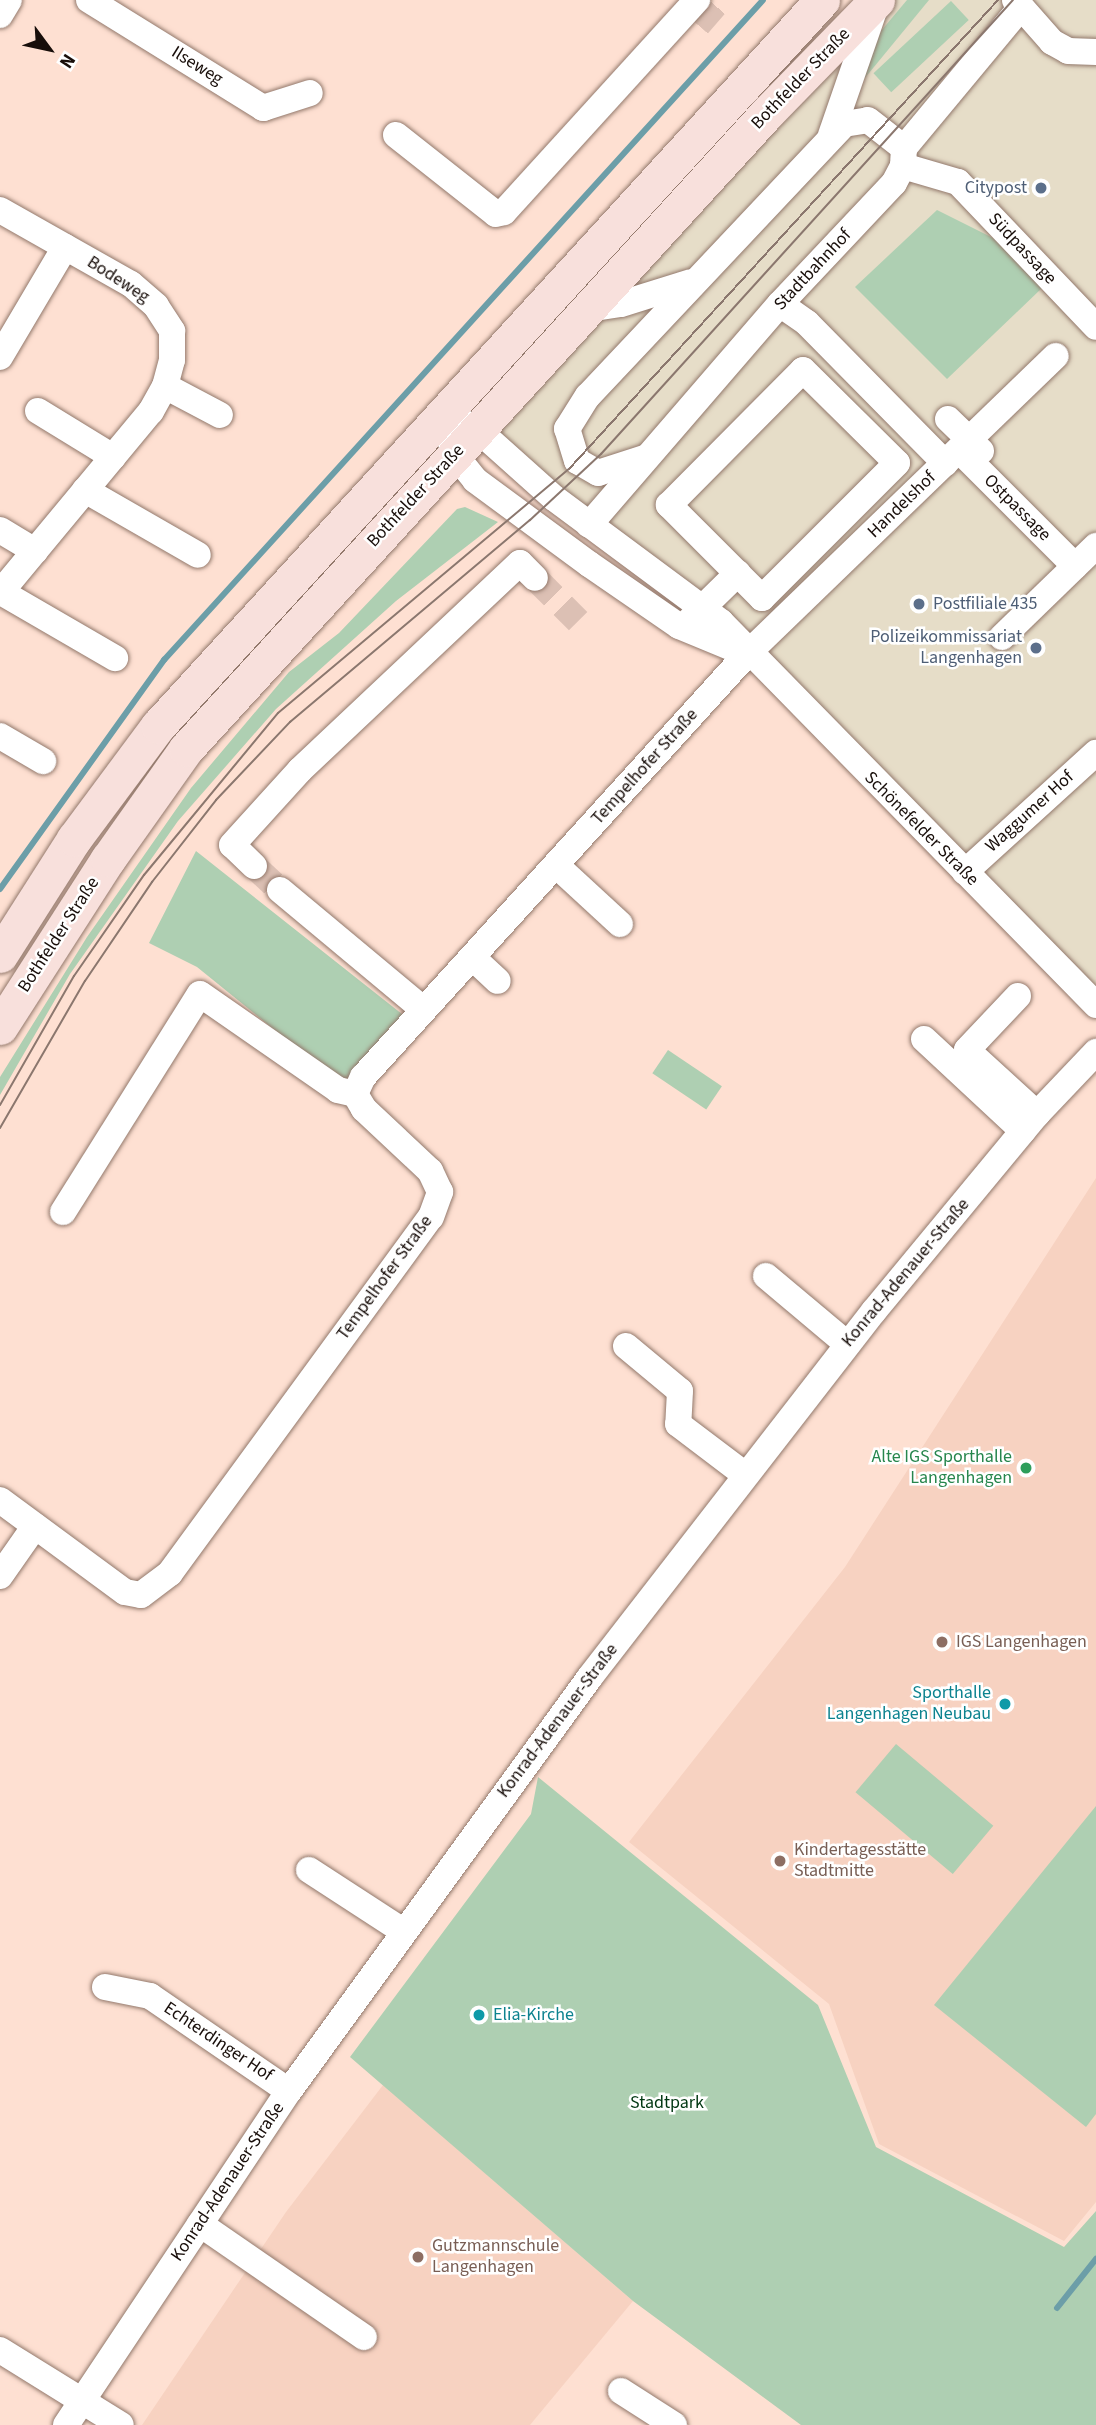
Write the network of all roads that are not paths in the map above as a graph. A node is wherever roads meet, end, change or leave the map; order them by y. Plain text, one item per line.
1 (9, 0) edge
2 (89, 0) edge
3 (697, 0) tunnel mouth
4 (877, 0) edge
5 (1018, 3) edge
6 (816, 4) edge
7 (0, 15) edge
8 (1096, 52) edge
9 (310, 93) dead end
10 (396, 135) dead end
11 (831, 135) junction
12 (903, 157) junction
13 (0, 210) edge
14 (65, 247) junction
15 (694, 281) junction
16 (780, 304) junction
17 (588, 309) junction
18 (1096, 327) edge
19 (1056, 356) dead end
20 (0, 357) edge
21 (165, 386) junction
22 (38, 411) dead end
23 (442, 411) junction
24 (220, 415) dead end
25 (948, 419) dead end
26 (466, 442) junction
27 (958, 451) junction
28 (648, 456) junction
29 (113, 457) junction
30 (85, 490) junction
31 (864, 497) junction
32 (1035, 503) dead end
33 (887, 520) junction
34 (589, 525) junction
35 (0, 530) edge
36 (1096, 546) edge
37 (35, 551) junction
38 (198, 555) dead end
39 (589, 564) junction
40 (1075, 566) junction
41 (738, 573) junction
42 (535, 578) tunnel mouth
43 (0, 592) edge
44 (704, 609) junction
45 (679, 626) junction
46 (1002, 637) dead end
47 (747, 654) junction
48 (115, 658) dead end
49 (0, 736) edge
50 (1096, 753) edge
51 (43, 761) dead end
52 (556, 865) junction
53 (254, 866) tunnel mouth
54 (965, 872) junction
55 (281, 890) tunnel mouth
56 (620, 924) dead end
57 (0, 955) edge
58 (472, 957) junction
59 (498, 981) dead end
60 (1018, 996) dead end
61 (1096, 1005) edge
62 (424, 1010) junction
63 (0, 1027) edge
64 (924, 1039) dead end
65 (1096, 1052) edge
66 (355, 1094) junction
67 (1030, 1123) junction
68 (63, 1212) dead end
69 (766, 1276) dead end
70 (847, 1344) junction
71 (626, 1346) dead end
72 (671, 1438) dead end
73 (740, 1480) junction
74 (0, 1500) edge
75 (35, 1526) junction
76 (0, 1576) edge
77 (309, 1870) dead end
78 (403, 1931) junction
79 (105, 1987) dead end
80 (289, 2091) junction
81 (200, 2224) junction
82 (364, 2337) dead end
83 (0, 2350) edge
84 (621, 2391) dead end
85 (82, 2401) junction
86 (66, 2425) edge
87 (121, 2425) edge
88 (674, 2425) edge

1 - 7 street
2 - 9 street, Ilseweg
3 - 10 street
4 - 11 street
4 - 17 main road, Bothfelder Straße
5 - 8 street
5 - 12 street, Stadtbahnhof
6 - 23 main road
11 - 12 street
11 - 15 street
12 - 16 street, Stadtbahnhof
12 - 18 street, Südpassage
13 - 14 street, Bodeweg
14 - 20 street
14 - 21 street, Bodeweg
15 - 17 street
15 - 28 street
16 - 27 street
16 - 28 street, Stadtbahnhof
17 - 26 main road, Bothfelder Straße
19 - 27 street, Handelshof
21 - 24 street
21 - 29 street, Bodeweg
22 - 29 street
23 - 26 street, Schönefelder Straße
23 - 57 main road
25 - 27 street
26 - 34 street, Schönefelder Straße
26 - 39 street, Schönefelder Straße
26 - 63 main road, Bothfelder Straße
27 - 32 street
27 - 33 street, Handelshof
27 - 40 street, Ostpassage
28 - 34 street, Stadtbahnhof
29 - 30 street, Bodeweg
30 - 37 street, Bodeweg
30 - 38 street
31 - 33 street
31 - 41 street
31 - 41 street
33 - 47 street, Handelshof
34 - 39 street
34 - 44 street, Schönefelder Straße
35 - 37 street
36 - 40 street
37 - 43 street, Bodeweg
39 - 45 street, Schönefelder Straße
40 - 46 street
41 - 44 street
42 - 53 street
43 - 48 street, Bodeweg
44 - 45 street
44 - 47 street, Schönefelder Straße
45 - 47 street, Schönefelder Straße
47 - 52 street, Tempelhofer Straße
47 - 54 street, Schönefelder Straße
49 - 51 street
50 - 54 street, Waggumer Hof
52 - 56 street
52 - 58 street, Tempelhofer Straße
54 - 61 street, Schönefelder Straße
55 - 62 street
58 - 59 street
58 - 62 street, Tempelhofer Straße
60 - 67 street
62 - 66 street, Tempelhofer Straße
64 - 67 street
65 - 67 street, Konrad-Adenauer-Straße
66 - 68 street
66 - 75 street, Tempelhofer Straße
67 - 70 street, Konrad-Adenauer-Straße
69 - 70 street
70 - 73 street, Konrad-Adenauer-Straße
71 - 73 street
72 - 73 street
73 - 78 street, Konrad-Adenauer-Straße
74 - 75 street, Tempelhofer Straße
75 - 76 street
77 - 78 street
78 - 80 street, Konrad-Adenauer-Straße
79 - 80 street, Echterdinger Hof
80 - 81 street, Konrad-Adenauer-Straße
81 - 82 street
81 - 85 street, Konrad-Adenauer-Straße
83 - 85 street
84 - 88 street
85 - 86 street, Konrad-Adenauer-Straße
85 - 87 street

